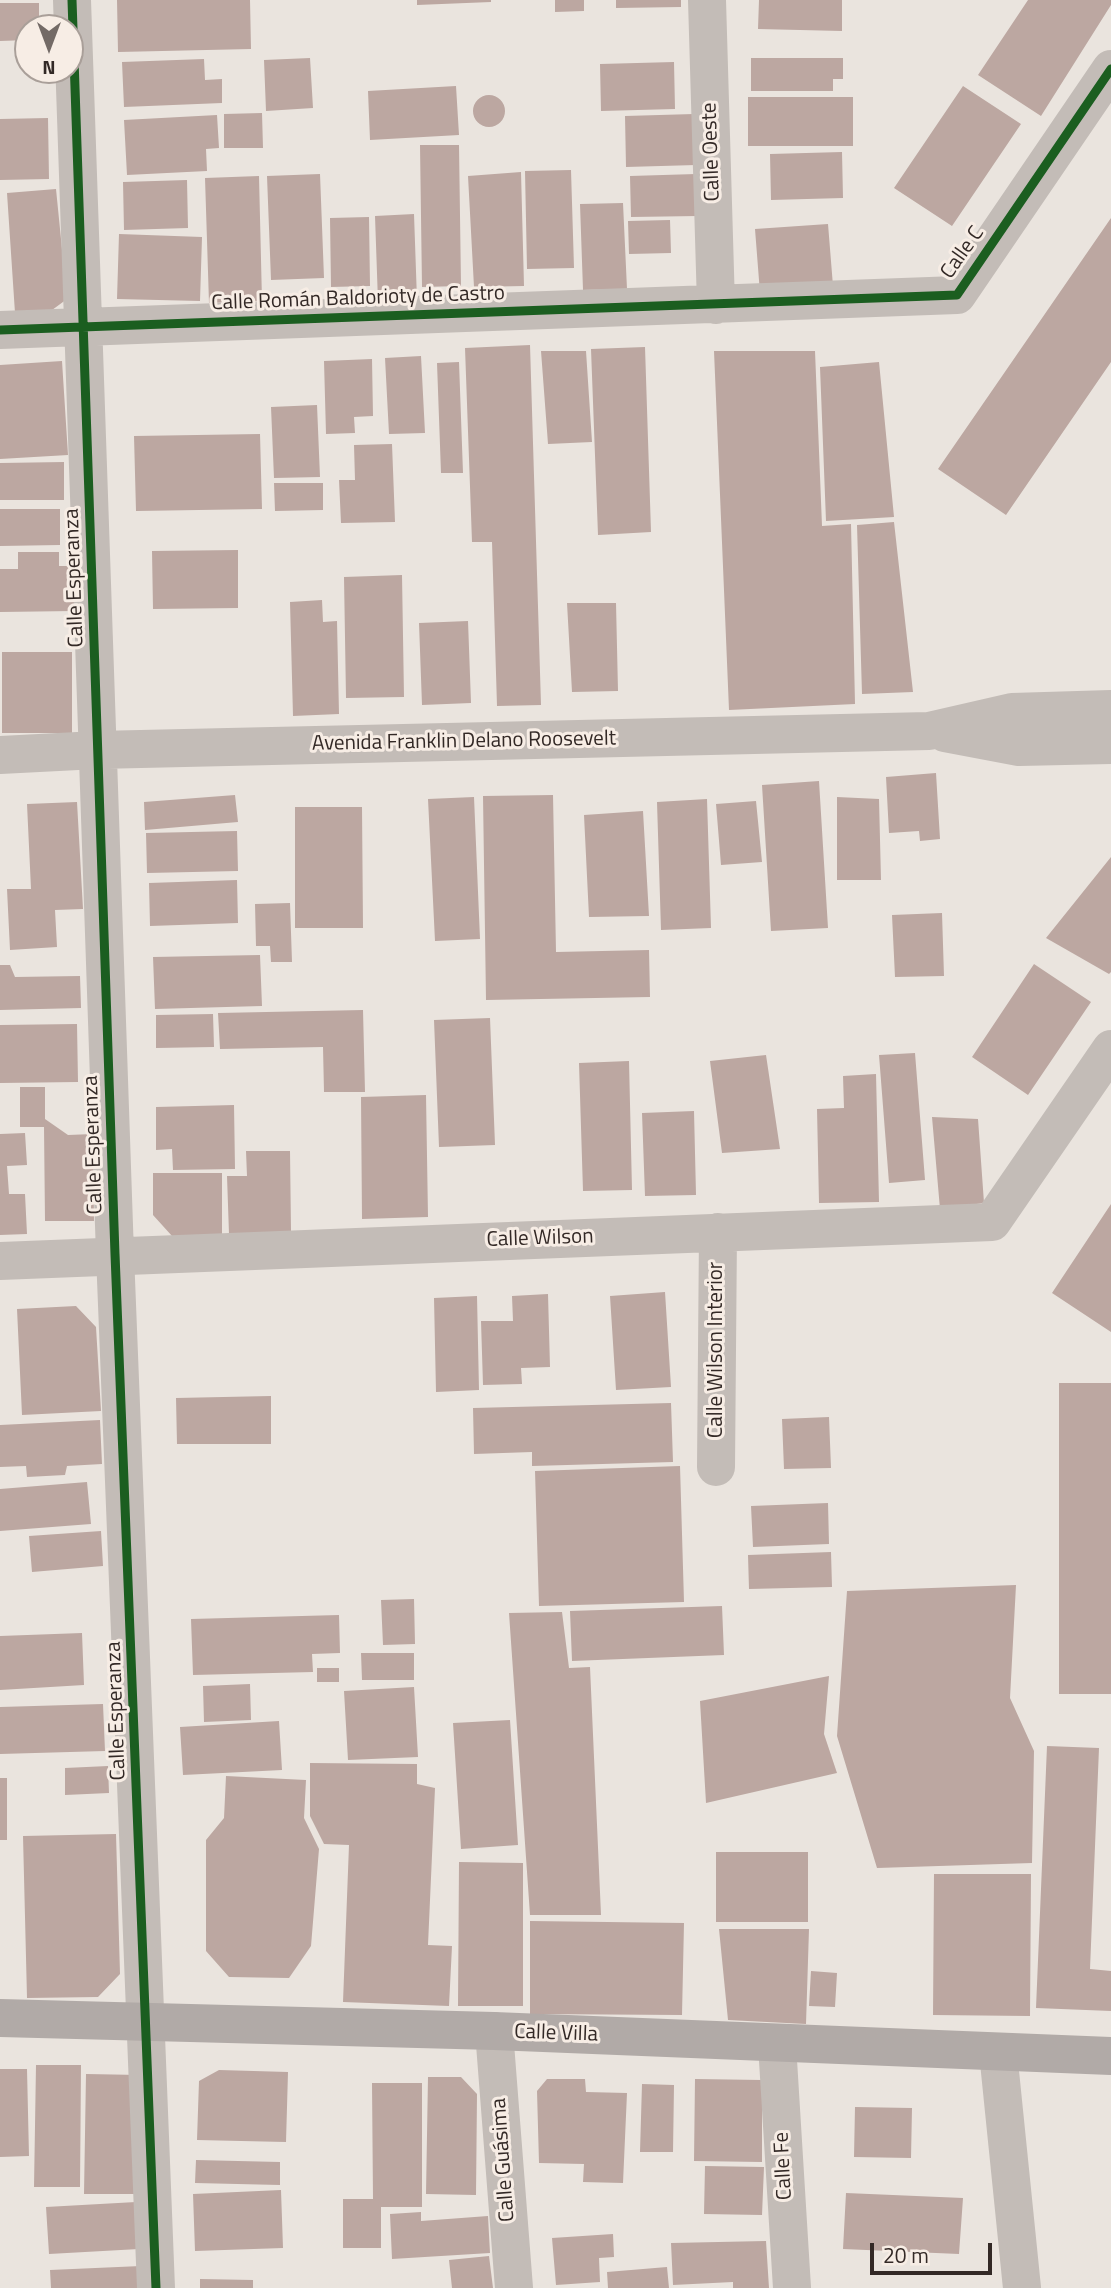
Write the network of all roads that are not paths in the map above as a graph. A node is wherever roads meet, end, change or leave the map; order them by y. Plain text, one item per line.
1 (72, 0) edge
2 (707, 0) edge
3 (1111, 69) edge
4 (716, 305) junction
5 (85, 326) junction
6 (0, 330) edge
7 (1111, 709) edge
8 (929, 731) junction
9 (1111, 745) edge
10 (97, 750) junction
11 (0, 755) edge
12 (1111, 1049) edge
13 (718, 1232) junction
14 (115, 1254) junction
15 (0, 1261) edge
16 (716, 1467) dead end
17 (0, 2018) edge
18 (148, 2024) junction
19 (494, 2032) junction
20 (777, 2044) junction
21 (998, 2052) junction
22 (1111, 2056) edge
23 (156, 2288) edge
24 (514, 2288) edge
25 (792, 2288) edge
26 (1022, 2288) edge

1 - 5 street, Calle Esperanza
2 - 4 street, Calle Oeste
3 - 4 street, Calle C
4 - 5 street, Calle Román Baldorioty de Castro
5 - 6 street, Calle Román Baldorioty de Castro
5 - 10 street, Calle Esperanza
7 - 8 street, Avenida Franklin Delano Roosevelt
8 - 9 street, Avenida Franklin Delano Roosevelt
8 - 10 street, Avenida Franklin Delano Roosevelt
10 - 11 street, Avenida Franklin Delano Roosevelt
10 - 14 street, Calle Esperanza
12 - 13 street, Calle Wilson
13 - 14 street, Calle Wilson
13 - 16 street, Calle Wilson Interior
14 - 15 street, Calle Wilson
14 - 18 street, Calle Esperanza
17 - 18 main road, Calle Villa
18 - 19 main road, Calle Villa
18 - 23 street, Calle Esperanza
19 - 20 main road, Calle Villa
19 - 24 street, Calle Guásima
20 - 21 main road, Calle Villa
20 - 25 street, Calle Fe
21 - 22 main road, Calle Villa
21 - 26 street

